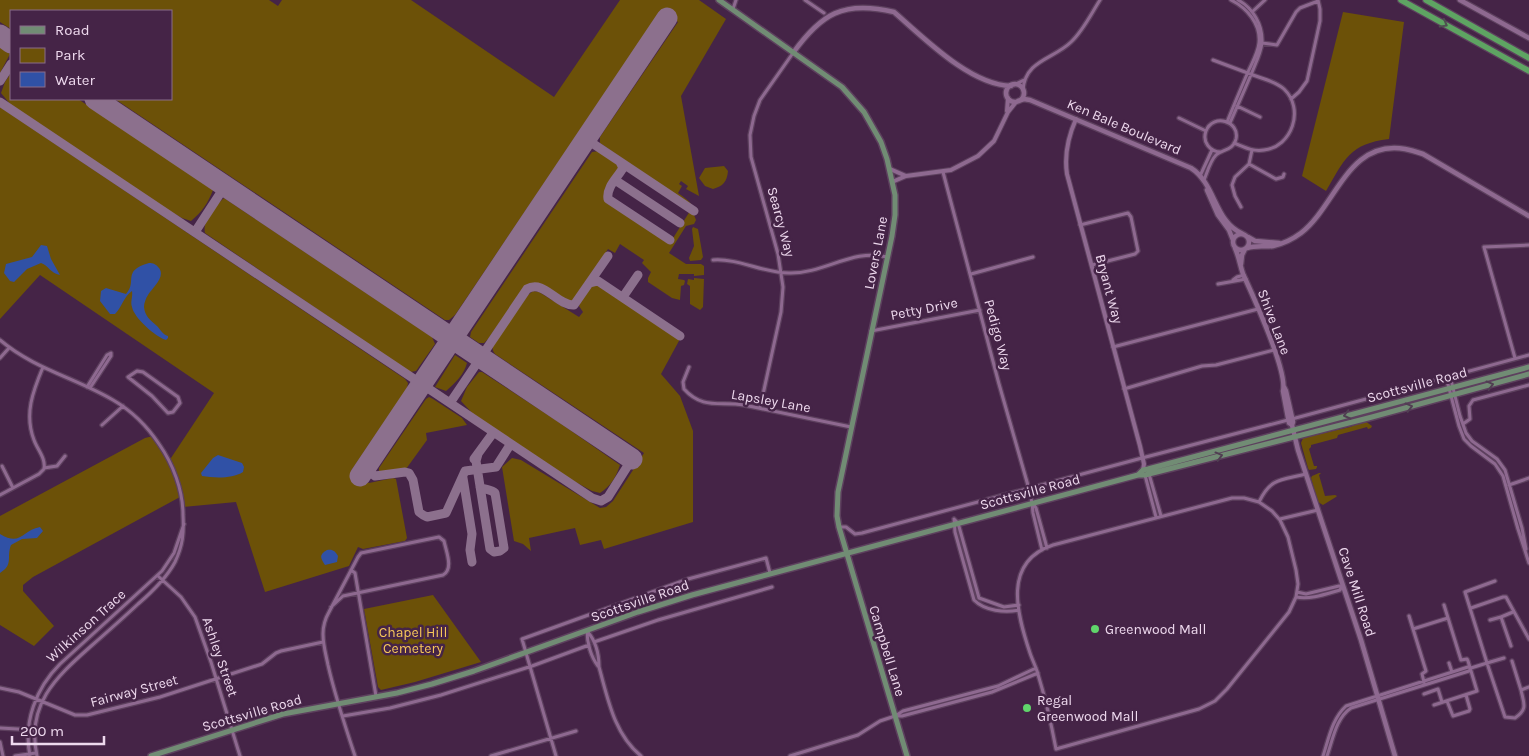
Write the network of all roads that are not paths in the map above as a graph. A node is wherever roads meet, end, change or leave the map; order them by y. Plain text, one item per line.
1 (719, 0) edge
2 (736, 0) edge
3 (805, 0) edge
4 (1100, 0) edge
5 (1231, 0) edge
6 (1238, 0) edge
7 (1266, 0) edge
8 (1318, 0) edge
9 (1401, 0) edge
10 (1426, 0) edge
11 (1460, 0) edge
12 (871, 2) dead end
13 (733, 9) junction
14 (826, 12) joint
15 (1251, 13) junction
16 (1529, 38) edge
17 (1260, 43) junction
18 (793, 53) junction
19 (1529, 58) edge
20 (1213, 60) dead end
21 (1529, 72) edge
22 (1250, 74) junction
23 (1025, 79) junction
24 (1012, 85) junction
25 (1000, 86) junction
26 (1024, 91) junction
27 (1008, 97) junction
28 (1291, 99) junction
29 (1030, 100) junction
30 (1017, 102) junction
31 (1236, 105) junction
32 (1260, 117) dead end
33 (1005, 118) junction
34 (1179, 118) dead end
35 (1076, 119) junction
36 (1228, 122) junction
37 (1206, 131) junction
38 (1234, 143) junction
39 (1212, 150) junction
40 (1252, 150) junction
41 (1221, 152) junction
42 (1249, 164) junction
43 (890, 170) junction
44 (943, 172) junction
45 (1284, 174) dead end
46 (906, 176) junction
47 (1203, 179) junction
48 (892, 182) junction
49 (1241, 207) dead end
50 (1529, 216) edge
51 (1080, 225) junction
52 (1245, 235) junction
53 (1233, 240) junction
54 (1280, 243) junction
55 (1529, 245) edge
56 (1235, 248) junction
57 (1246, 249) junction
58 (887, 257) junction
59 (1033, 257) dead end
60 (713, 260) dead end
61 (1092, 265) junction
62 (1240, 266) junction
63 (782, 272) junction
64 (971, 274) junction
65 (1245, 277) junction
66 (1218, 284) dead end
67 (980, 310) junction
68 (1258, 310) junction
69 (872, 331) junction
70 (0, 340) edge
71 (1113, 347) junction
72 (9, 348) junction
73 (1274, 350) junction
74 (1529, 355) edge
75 (0, 358) edge
76 (1515, 358) junction
77 (689, 367) dead end
78 (1529, 367) edge
79 (43, 368) junction
80 (133, 374) joint
81 (1529, 374) edge
82 (1448, 377) junction
83 (1529, 385) edge
84 (1450, 387) junction
85 (88, 388) junction
86 (1124, 389) junction
87 (1452, 395) junction
88 (123, 406) junction
89 (760, 408) junction
90 (1290, 420) junction
91 (1463, 424) junction
92 (102, 425) dead end
93 (1292, 427) junction
94 (852, 428) junction
95 (1294, 436) junction
96 (65, 456) dead end
97 (1142, 458) junction
98 (2, 466) dead end
99 (44, 468) junction
100 (1146, 472) junction
101 (1306, 474) junction
102 (1529, 478) edge
103 (1508, 485) junction
104 (13, 488) junction
105 (1029, 489) junction
106 (0, 495) edge
107 (1259, 502) junction
108 (1032, 503) junction
109 (1318, 510) junction
110 (1161, 516) junction
111 (1156, 517) junction
112 (1279, 519) junction
113 (184, 524) junction
114 (956, 524) junction
115 (839, 527) junction
116 (1044, 549) junction
117 (846, 553) junction
118 (1529, 563) edge
119 (351, 570) junction
120 (770, 574) junction
121 (158, 576) junction
122 (162, 581) junction
123 (1495, 581) dead end
124 (1342, 586) junction
125 (772, 587) dead end
126 (358, 592) junction
127 (1297, 592) junction
128 (1296, 597) junction
129 (1444, 604) dead end
130 (1019, 605) junction
131 (331, 608) junction
132 (1471, 608) junction
133 (1019, 610) junction
134 (1513, 612) junction
135 (1409, 616) dead end
136 (1501, 617) junction
137 (1448, 618) junction
138 (1490, 620) dead end
139 (1413, 629) junction
140 (587, 630) junction
141 (1529, 639) edge
142 (324, 642) junction
143 (594, 642) junction
144 (589, 645) junction
145 (1511, 646) dead end
146 (525, 653) junction
147 (1504, 658) dead end
148 (1512, 661) dead end
149 (1449, 663) dead end
150 (1487, 663) junction
151 (529, 666) junction
152 (599, 667) junction
153 (1036, 668) junction
154 (1471, 668) junction
155 (1452, 672) junction
156 (1038, 674) junction
157 (217, 678) junction
158 (1424, 683) junction
159 (1529, 687) edge
160 (0, 688) edge
161 (1521, 690) junction
162 (1424, 694) dead end
163 (1466, 695) junction
164 (376, 696) junction
165 (1377, 698) junction
166 (36, 699) junction
167 (42, 701) junction
168 (1447, 701) junction
169 (1442, 702) junction
170 (338, 703) junction
171 (1434, 705) dead end
172 (343, 716) junction
173 (895, 716) junction
174 (0, 728) edge
175 (232, 729) junction
176 (28, 730) junction
177 (36, 730) junction
178 (576, 731) dead end
179 (550, 739) junction
180 (0, 742) edge
181 (1327, 749) junction
182 (37, 754) edge
183 (30, 755) edge
184 (3, 756) edge
185 (15, 756) edge
186 (151, 756) edge
187 (240, 756) edge
188 (354, 756) edge
189 (490, 756) edge
190 (556, 756) edge
191 (641, 756) edge
192 (790, 756) edge
193 (907, 756) edge
194 (1323, 756) edge
195 (1327, 756) edge
196 (1395, 756) edge

1 - 13 main road, Lovers Lane
2 - 13 street
3 - 14 street
4 - 23 street
5 - 15 street
6 - 15 street
7 - 15 street
8 - 17 street
8 - 28 street
9 -> 21 highway
10 - 19 highway
11 - 16 main road
12 - 25 main road
13 - 18 main road, Lovers Lane
14 - 18 main road
15 - 17 street
17 - 22 street
18 - 43 main road, Lovers Lane
18 - 63 street, Searcy Way
20 - 22 street
22 - 28 street
22 - 31 street
23 - 24 street
23 - 26 street
24 - 25 main road
24 - 26 main road
24 - 27 main road
25 - 27 main road
26 - 29 main road
26 - 30 main road
27 - 30 main road
27 - 33 street
28 - 40 street
29 - 30 main road, Ken Bale Boulevard
29 - 35 main road, Ken Bale Boulevard
30 - 33 street
31 - 32 street
31 - 36 street
33 - 44 street
34 - 37 street
35 - 47 main road, Ken Bale Boulevard
35 - 51 street, Bryant Way
36 - 37 street
36 - 38 street
37 - 39 street
38 - 40 street
38 - 41 street
39 - 41 street
39 - 47 street
40 - 42 street
41 - 47 street
42 - 45 street
42 - 49 street
43 - 46 street
43 - 48 main road, Lovers Lane
44 - 46 street
44 - 64 street, Pedigo Way
46 - 48 street
47 - 52 main road
47 - 53 main road
48 - 58 main road, Lovers Lane
50 - 54 main road
51 - 61 street, Bryant Way
51 - 61 street
52 - 53 main road
52 - 54 main road
52 - 57 main road
53 - 56 main road
54 - 57 main road
55 - 76 street
56 - 57 main road
56 - 62 main road, Shive Lane
57 - 62 main road
58 - 63 street
58 - 69 main road, Lovers Lane
59 - 64 street
60 - 63 street
61 - 71 street, Bryant Way
62 - 65 main road, Shive Lane
63 - 89 street, Searcy Way
64 - 67 street, Pedigo Way
65 - 66 street
65 - 68 main road, Shive Lane
67 - 69 street, Petty Drive
67 - 105 street, Pedigo Way
68 - 71 street
68 - 73 main road, Shive Lane
69 - 94 main road, Lovers Lane
70 - 72 street, Wilkinson Trace
71 - 86 street, Bryant Way
72 - 75 street
72 - 79 street, Wilkinson Trace
73 - 86 street
73 - 90 main road, Shive Lane
74 - 76 street
76 - 82 street
77 - 89 street, Lapsley Lane
78 - 84 main road, Scottsville Road
79 - 85 street, Wilkinson Trace
79 - 99 street
80 - 80 street
87 -> 81 main road, Scottsville Road
82 - 84 street
82 - 90 street
83 - 91 street
84 - 87 street
84 -> 93 main road, Scottsville Road
85 - 85 street
85 - 88 street, Wilkinson Trace
86 - 97 street, Bryant Way
87 - 91 street
95 -> 87 main road, Scottsville Road
87 - 103 street
88 - 92 street
88 - 113 street, Wilkinson Trace
89 - 94 street, Lapsley Lane
90 - 93 main road, Shive Lane
90 - 97 street
91 - 103 street
93 - 95 main road, Shive Lane
93 - 100 main road, Scottsville Road
94 - 115 main road, Lovers Lane
100 -> 95 main road, Scottsville Road
95 - 101 main road, Cave Mill Road
96 - 99 street
97 - 100 street, Bryant Way
97 - 105 street
98 - 104 street
99 - 104 street
100 - 108 main road, Scottsville Road
100 - 110 street, Bryant Way
100 - 111 street, Bryant Way
101 - 107 street
101 - 109 main road, Cave Mill Road
102 - 103 street
103 - 118 street
104 - 106 street
105 - 108 street, Pedigo Way
105 - 115 street
107 - 110 street
107 - 112 street
108 - 114 main road, Scottsville Road
108 - 116 street, Pedigo Way
109 - 112 street
109 - 124 main road, Cave Mill Road
110 - 111 street
111 - 116 street
112 - 127 street
113 - 121 street, Wilkinson Trace
113 - 122 street, Wilkinson Trace
114 - 117 main road, Scottsville Road
114 - 130 street
114 - 133 street
115 - 117 main road, Lovers Lane
116 - 130 street
117 - 120 main road, Scottsville Road
117 - 173 main road, Campbell Lane
119 - 126 street
119 - 126 street
119 - 131 street
120 - 140 main road, Scottsville Road
120 - 146 street
121 - 122 street, Ashley Street
121 - 166 street, Wilkinson Trace
122 - 157 street, Ashley Street
122 - 167 street, Wilkinson Trace
123 - 132 street
124 - 127 street
124 - 128 street
124 - 165 main road, Cave Mill Road
125 - 143 street
126 - 131 street
126 - 164 street
127 - 128 street
128 - 156 street
129 - 137 street
130 - 133 street
131 - 142 street
132 - 134 street
132 - 150 street
133 - 153 street
134 - 136 street
134 - 141 street
135 - 139 street
136 - 138 street
136 - 145 street
137 - 139 street
137 - 154 street
139 - 158 street
140 - 143 street
140 - 144 street
140 - 146 main road, Scottsville Road
142 - 157 street, Fairway Street
142 - 170 street
143 - 152 street
144 - 151 street
144 - 152 street
146 - 151 street
146 - 164 main road, Scottsville Road
147 - 150 street
148 - 161 street
149 - 155 street
150 - 154 street
150 - 161 street
151 - 172 street
151 - 179 street
152 - 191 street
153 - 156 street
153 - 173 street
154 - 155 street
154 - 158 street
154 - 163 street
155 - 158 street
156 - 173 street
157 - 167 street, Fairway Street
157 - 175 street, Ashley Street
158 - 165 street
159 - 161 street
160 - 166 street, Fairway Street
162 - 169 street
163 - 168 street
163 - 168 street
164 - 170 main road, Scottsville Road
165 - 181 street
165 - 196 main road, Cave Mill Road
166 - 167 street, Fairway Street
166 - 176 street, Wilkinson Trace
167 - 177 street, Wilkinson Trace
168 - 169 street
169 - 171 street
170 - 172 street
170 - 175 main road, Scottsville Road
172 - 188 street
173 - 192 street
173 - 193 main road, Campbell Lane
174 - 176 street
175 - 186 main road, Scottsville Road
175 - 187 street, Ashley Street
176 - 177 street
176 - 183 street, Wilkinson Trace
177 - 182 street, Wilkinson Trace
178 - 179 street
179 - 189 street
179 - 190 street
180 - 184 street
181 - 194 street
181 - 195 street
182 - 183 street
183 - 185 street

